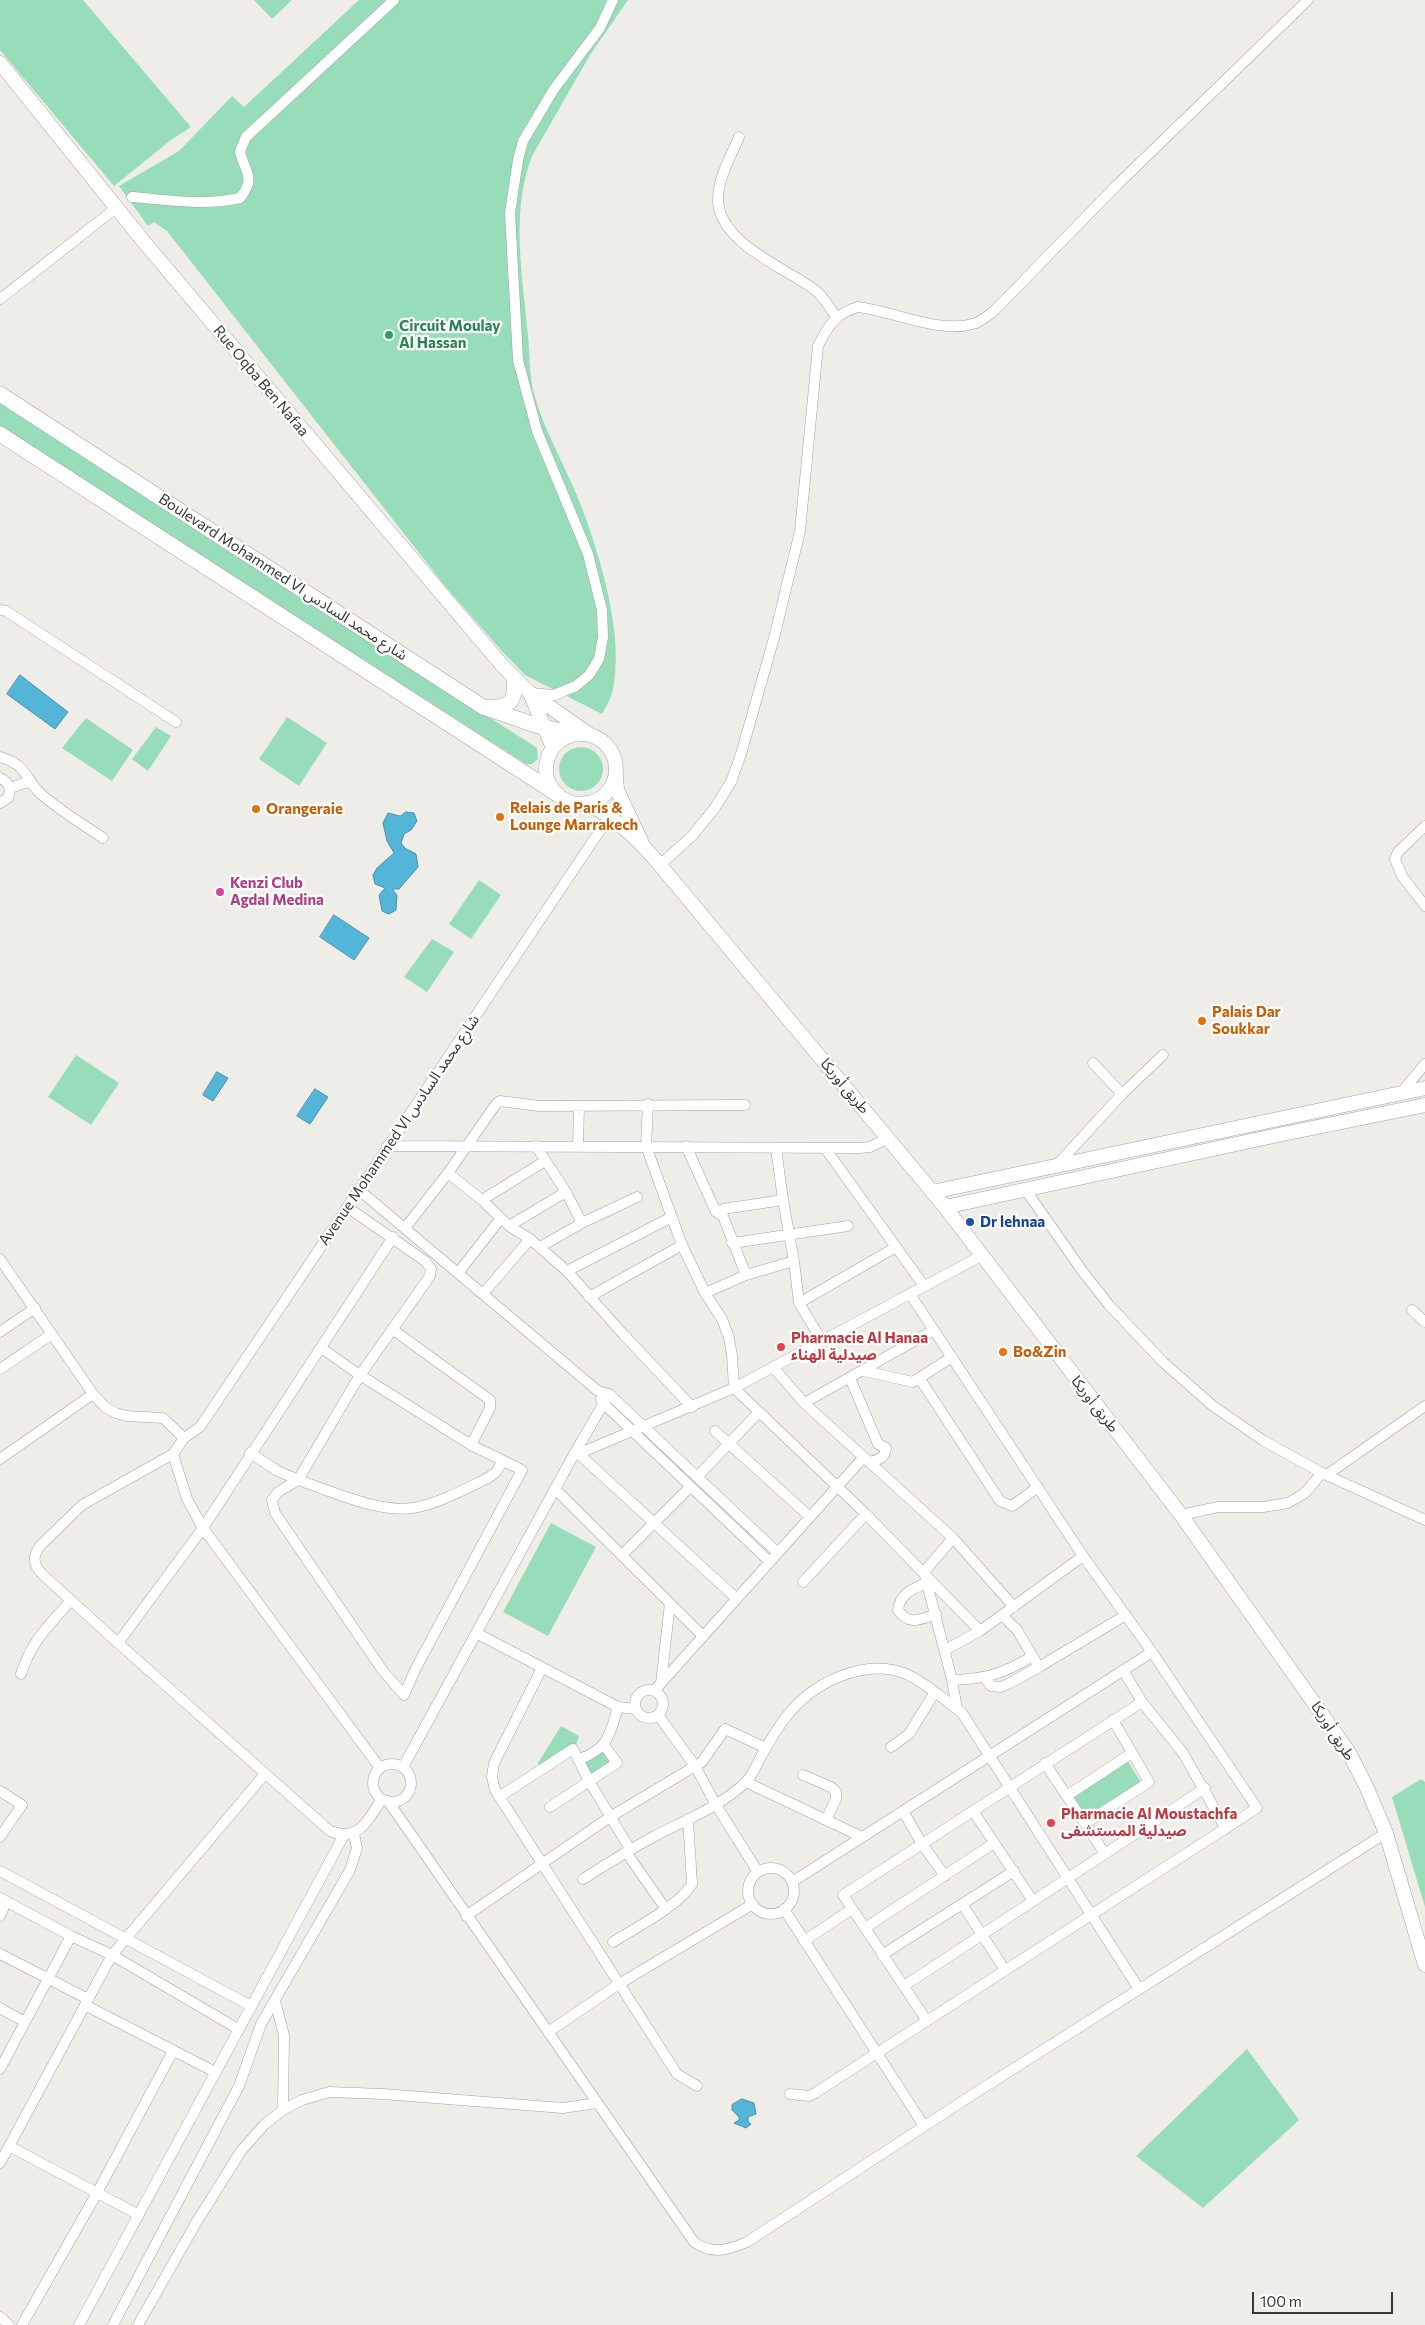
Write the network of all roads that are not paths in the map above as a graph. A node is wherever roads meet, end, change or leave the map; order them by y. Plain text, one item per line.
1 (394, 0) edge
2 (613, 0) edge
3 (1308, 0) edge
4 (0, 63) edge
5 (738, 137) dead end
6 (132, 197) dead end
7 (116, 208) junction
8 (0, 299) edge
9 (836, 317) junction
10 (0, 394) edge
11 (0, 434) edge
12 (0, 610) edge
13 (514, 678) junction
14 (530, 693) junction
15 (482, 707) junction
16 (176, 722) dead end
17 (546, 728) junction
18 (584, 735) junction
19 (553, 748) junction
20 (0, 757) edge
21 (615, 774) junction
22 (0, 778) edge
23 (31, 781) junction
24 (10, 788) junction
25 (557, 794) junction
26 (585, 803) junction
27 (0, 804) edge
28 (609, 817) junction
29 (1425, 826) edge
30 (103, 838) dead end
31 (644, 846) junction
32 (660, 865) junction
33 (1425, 906) edge
34 (1163, 1056) dead end
35 (1093, 1063) dead end
36 (1425, 1064) edge
37 (1425, 1088) edge
38 (1122, 1094) junction
39 (1401, 1094) junction
40 (1379, 1098) junction
41 (648, 1104) junction
42 (745, 1105) dead end
43 (579, 1106) junction
44 (1425, 1106) edge
45 (1404, 1110) junction
46 (1382, 1114) junction
47 (888, 1138) junction
48 (387, 1146) junction
49 (466, 1146) junction
50 (536, 1146) junction
51 (578, 1146) junction
52 (646, 1146) junction
53 (686, 1146) junction
54 (776, 1148) junction
55 (826, 1148) junction
56 (545, 1160) junction
57 (1057, 1164) junction
58 (448, 1173) junction
59 (358, 1189) junction
60 (1024, 1189) junction
61 (566, 1192) junction
62 (932, 1192) junction
63 (637, 1197) dead end
64 (482, 1200) junction
65 (783, 1200) junction
66 (347, 1207) junction
67 (945, 1207) junction
68 (716, 1212) junction
69 (672, 1217) junction
70 (505, 1222) junction
71 (582, 1223) junction
72 (848, 1226) dead end
73 (405, 1228) junction
74 (789, 1234) junction
75 (393, 1237) junction
76 (530, 1239) junction
77 (732, 1243) junction
78 (682, 1245) junction
79 (540, 1247) junction
80 (896, 1247) junction
81 (981, 1256) junction
82 (0, 1259) edge
83 (794, 1261) junction
84 (567, 1271) junction
85 (458, 1273) junction
86 (746, 1275) junction
87 (924, 1286) junction
88 (705, 1293) junction
89 (483, 1294) junction
90 (910, 1294) junction
91 (589, 1297) junction
92 (799, 1303) junction
93 (35, 1308) junction
94 (1412, 1310) dead end
95 (1425, 1322) edge
96 (392, 1329) junction
97 (934, 1330) junction
98 (0, 1332) edge
99 (52, 1334) junction
100 (822, 1341) junction
101 (321, 1348) junction
102 (952, 1358) junction
103 (773, 1367) junction
104 (0, 1368) edge
105 (864, 1371) junction
106 (360, 1375) junction
107 (850, 1378) junction
108 (920, 1379) junction
109 (734, 1388) junction
110 (93, 1394) junction
111 (606, 1399) junction
112 (804, 1403) junction
113 (1425, 1406) edge
114 (692, 1407) junction
115 (759, 1412) junction
116 (644, 1428) junction
117 (715, 1431) dead end
118 (633, 1432) junction
119 (184, 1438) junction
120 (728, 1444) junction
121 (472, 1445) junction
122 (250, 1453) junction
123 (173, 1454) junction
124 (576, 1456) junction
125 (0, 1459) edge
126 (866, 1460) junction
127 (503, 1461) junction
128 (1325, 1474) junction
129 (697, 1477) junction
130 (298, 1480) junction
131 (690, 1487) junction
132 (838, 1487) junction
133 (1038, 1487) junction
134 (555, 1489) junction
135 (866, 1514) junction
136 (1181, 1515) junction
137 (810, 1517) junction
138 (1425, 1520) edge
139 (654, 1523) junction
140 (203, 1528) junction
141 (953, 1538) junction
142 (778, 1553) junction
143 (622, 1555) junction
144 (1084, 1556) junction
145 (770, 1562) junction
146 (924, 1572) junction
147 (803, 1582) dead end
148 (928, 1582) junction
149 (737, 1599) junction
150 (71, 1600) junction
151 (670, 1603) junction
152 (1014, 1607) junction
153 (936, 1614) junction
154 (1002, 1615) junction
155 (1126, 1615) junction
156 (980, 1631) junction
157 (476, 1633) junction
158 (703, 1636) junction
159 (118, 1643) junction
160 (945, 1650) junction
161 (1152, 1652) junction
162 (1030, 1653) junction
163 (1039, 1667) junction
164 (542, 1668) junction
165 (1123, 1670) junction
166 (21, 1674) dead end
167 (985, 1678) junction
168 (952, 1680) junction
169 (658, 1687) junction
170 (935, 1692) junction
171 (1142, 1702) junction
172 (618, 1707) junction
173 (636, 1708) junction
174 (957, 1709) junction
175 (658, 1714) junction
176 (1113, 1720) junction
177 (604, 1745) junction
178 (890, 1746) dead end
179 (766, 1748) junction
180 (1132, 1753) junction
181 (989, 1756) junction
182 (580, 1759) junction
183 (1045, 1763) junction
184 (695, 1766) junction
185 (404, 1767) junction
186 (380, 1768) junction
187 (265, 1774) junction
188 (803, 1775) dead end
189 (589, 1781) junction
190 (746, 1782) junction
191 (1204, 1788) junction
192 (1010, 1789) junction
193 (0, 1791) edge
194 (1068, 1795) junction
195 (499, 1797) junction
196 (385, 1800) junction
197 (716, 1805) junction
198 (550, 1807) dead end
199 (973, 1810) junction
200 (903, 1811) junction
201 (610, 1817) junction
202 (688, 1819) junction
203 (826, 1820) junction
204 (1086, 1823) junction
205 (1226, 1829) junction
206 (1386, 1833) junction
207 (349, 1835) junction
208 (0, 1837) edge
209 (862, 1837) junction
210 (994, 1843) junction
211 (922, 1844) junction
212 (628, 1850) junction
213 (1105, 1854) junction
214 (542, 1862) junction
215 (0, 1871) edge
216 (1014, 1871) junction
217 (758, 1872) junction
218 (945, 1876) junction
219 (1069, 1877) junction
220 (583, 1879) dead end
221 (792, 1882) junction
222 (3, 1900) edge
223 (1033, 1901) junction
224 (753, 1904) junction
225 (962, 1904) junction
226 (666, 1908) junction
227 (784, 1909) junction
228 (852, 1910) junction
229 (1092, 1915) junction
230 (0, 1916) edge
231 (466, 1916) junction
232 (865, 1928) junction
233 (982, 1934) junction
234 (71, 1936) junction
235 (127, 1938) junction
236 (804, 1941) junction
237 (613, 1942) dead end
238 (0, 1954) edge
239 (112, 1955) junction
240 (882, 1955) junction
241 (1425, 1965) edge
242 (1005, 1970) junction
243 (48, 1979) junction
244 (619, 1984) junction
245 (904, 1986) junction
246 (1139, 1989) junction
247 (87, 2002) junction
248 (275, 2002) junction
249 (251, 2006) junction
250 (0, 2008) edge
251 (926, 2021) junction
252 (25, 2022) junction
253 (238, 2029) junction
254 (548, 2032) junction
255 (174, 2050) junction
256 (876, 2053) junction
257 (1, 2064) edge
258 (215, 2072) junction
259 (697, 2086) dead end
260 (790, 2094) dead end
261 (598, 2103) junction
262 (283, 2110) junction
263 (924, 2126) junction
264 (9, 2146) junction
265 (0, 2163) edge
266 (97, 2193) junction
267 (138, 2215) junction
268 (0, 2317) edge
269 (10, 2325) edge
270 (22, 2325) edge
271 (79, 2325) edge
272 (113, 2325) edge
273 (138, 2325) edge

1 - 6 street
2 - 14 street
3 - 9 street
4 - 7 street, Rue Oqba Ben Nafaa
5 - 9 street
7 - 8 street
7 - 13 street, Rue Oqba Ben Nafaa
9 - 32 street
10 - 15 main road, Boulevard Mohammed VI شارع محمد السادس
11 - 25 main road
12 - 16 street
13 - 14 street, Rue Oqba Ben Nafaa
13 - 15 main road
14 - 17 street, Rue Oqba Ben Nafaa
14 - 18 street, Rue Oqba Ben Nafaa
15 - 17 main road, Boulevard Mohammed VI شارع محمد السادس
17 - 18 main road, Boulevard Mohammed VI شارع محمد السادس
17 - 19 street, Rue Oqba Ben Nafaa
18 - 19 street
18 - 21 street
19 - 25 street
20 - 23 street
21 - 26 street
21 - 31 street, طريق أوريكا
22 - 24 street
23 - 24 street
23 - 30 street
24 - 27 street
25 - 26 street
26 - 28 street, طريق أوريكا
28 - 31 street, طريق أوريكا
28 - 48 street, Avenue Mohammed VI شارع محمد السادس
29 - 33 street
31 - 32 street, طريق أوريكا
32 - 47 street, طريق أوريكا
34 - 38 street
35 - 38 street
36 - 39 street
37 - 39 street
38 - 57 street
39 - 40 street
39 - 45 street
40 - 46 street
40 - 57 street
41 - 42 street
41 - 43 street
41 - 52 street
43 - 49 street
43 - 51 street
44 - 45 street
45 - 46 street
46 - 60 street
47 - 55 street
47 - 62 street, طريق أوريكا
48 - 49 street
48 - 59 street, Avenue Mohammed VI شارع محمد السادس
49 - 50 street
49 - 58 street
50 - 51 street
50 - 56 street
51 - 52 street
52 - 53 street
52 - 69 street
53 - 54 street
53 - 68 street
54 - 55 street
54 - 65 street
55 - 80 street
56 - 61 street
56 - 64 street
57 - 62 street
58 - 64 street
58 - 73 street
59 - 66 street, Avenue Mohammed VI شارع محمد السادس
59 - 73 street
60 - 67 street
60 - 128 street
61 - 70 street
61 - 71 street
62 - 67 street, طريق أوريكا
63 - 71 street
64 - 70 street
65 - 68 street
65 - 74 street
66 - 75 street
66 - 119 street, Avenue Mohammed VI شارع محمد السادس
67 - 81 street, طريق أوريكا
68 - 77 street
69 - 78 street
69 - 84 street
70 - 76 street
70 - 85 street
71 - 79 street
72 - 74 street
73 - 85 street
74 - 77 street
74 - 83 street
75 - 96 street
75 - 101 street
76 - 79 street
76 - 89 street
77 - 86 street
78 - 88 street
78 - 91 street
79 - 84 street
80 - 87 street
80 - 92 street
81 - 87 street
81 - 136 street, طريق أوريكا
82 - 93 street
83 - 86 street
83 - 92 street
84 - 91 street
85 - 89 street
86 - 88 street
87 - 90 street
88 - 109 street
89 - 111 street
90 - 97 street
90 - 100 street
91 - 114 street
92 - 100 street
93 - 98 street
93 - 99 street
94 - 95 street
96 - 106 street
96 - 121 street
97 - 102 street
97 - 105 street
99 - 104 street
99 - 110 street
100 - 103 street
101 - 106 street
101 - 122 street
102 - 108 street
102 - 133 street
103 - 109 street
103 - 112 street
105 - 107 street
105 - 108 street
106 - 121 street
106 - 130 street
107 - 112 street
107 - 126 street
108 - 133 street
109 - 114 street
109 - 115 street
110 - 119 street
110 - 125 street
111 - 116 street
111 - 118 street
111 - 124 street
112 - 126 street
113 - 128 street
114 - 116 street
115 - 120 street
115 - 132 street
116 - 118 street
116 - 129 street
117 - 120 street
118 - 124 street
118 - 131 street
119 - 123 street, Avenue Mohammed VI شارع محمد السادس
120 - 129 street
120 - 137 street
121 - 127 street
122 - 130 street
122 - 140 street
123 - 140 street
123 - 150 street
124 - 134 street
124 - 139 street
126 - 132 street
126 - 141 street
127 - 130 street
127 - 130 street
128 - 136 street
128 - 138 street
129 - 142 street
131 - 139 street
131 - 145 street
132 - 135 street
132 - 137 street
133 - 144 street
134 - 143 street
134 - 157 street
135 - 146 street
135 - 147 street
136 - 206 street, طريق أوريكا
137 - 142 street
139 - 143 street
139 - 149 street
140 - 159 street
140 - 186 street
141 - 146 street
141 - 152 street
142 - 145 street
143 - 151 street
144 - 152 street
144 - 155 street
145 - 149 street
146 - 148 street
146 - 156 street
148 - 153 street
148 - 153 street
149 - 158 street
150 - 159 street
150 - 166 street
151 - 158 street
151 - 169 street
152 - 154 street
153 - 160 street
154 - 156 street
154 - 162 street
155 - 161 street
155 - 163 street
156 - 160 street
157 - 164 street
157 - 185 street
158 - 169 street
159 - 187 street
160 - 168 street
161 - 165 street
161 - 205 street
162 - 163 street
162 - 167 street
163 - 167 street
164 - 172 street
164 - 195 street
165 - 171 street
165 - 181 street
167 - 168 street
168 - 174 street
169 - 173 street
169 - 175 street
170 - 174 street
170 - 178 street
170 - 179 street
171 - 176 street
171 - 191 street
172 - 173 street
172 - 177 street
173 - 175 street
174 - 181 street
175 - 184 street
176 - 180 street
176 - 183 street
177 - 182 street
177 - 189 street
179 - 184 street
179 - 190 street
180 - 194 street
180 - 204 street
181 - 192 street
181 - 200 street
182 - 189 street
182 - 195 street
183 - 192 street
183 - 194 street
184 - 197 street
184 - 201 street
185 - 186 street
185 - 196 street
186 - 196 street
187 - 207 street
187 - 235 street
188 - 203 street
189 - 198 street
189 - 201 street
190 - 197 street
190 - 203 street
191 - 205 street
191 - 213 street
192 - 199 street
192 - 219 street
193 - 208 street
194 - 204 street
195 - 214 street
196 - 207 street
196 - 231 street
197 - 202 street
197 - 217 street
199 - 210 street
199 - 211 street
200 - 209 street
200 - 211 street
201 - 212 street
201 - 214 street
202 - 212 street
202 - 226 street
203 - 209 street
204 - 213 street
205 - 229 street
206 - 241 street, طريق أوريكا
206 - 246 street
207 - 248 street
207 - 249 street
209 - 221 street
210 - 216 street
210 - 218 street
211 - 218 street
211 - 228 street
212 - 220 street
212 - 226 street
213 - 219 street
214 - 231 street
214 - 244 street
215 - 235 street
216 - 223 street
216 - 225 street
217 - 221 street
217 - 224 street
218 - 232 street
219 - 223 street
219 - 229 street
221 - 227 street
222 - 230 street
222 - 234 street
223 - 233 street
224 - 227 street
224 - 244 street
225 - 233 street
225 - 240 street
226 - 237 street
227 - 236 street
228 - 232 street
228 - 236 street
229 - 242 street
229 - 246 street
231 - 254 street
232 - 240 street
233 - 242 street
233 - 245 street
234 - 239 street
234 - 243 street
235 - 239 street
235 - 249 street
236 - 256 street
238 - 243 street
239 - 247 street
239 - 253 street
240 - 245 street
242 - 251 street
243 - 247 street
243 - 252 street
244 - 254 street
244 - 259 street
245 - 251 street
246 - 263 street
247 - 255 street
247 - 264 street
248 - 262 street
248 - 272 street
249 - 253 street
250 - 252 street
251 - 256 street
252 - 257 street
253 - 258 street
254 - 261 street
255 - 258 street
255 - 266 street
256 - 260 street
256 - 263 street
258 - 267 street
261 - 262 street
261 - 263 street
262 - 273 street
264 - 265 street
264 - 266 street
266 - 267 street
266 - 270 street
267 - 271 street
268 - 269 street

